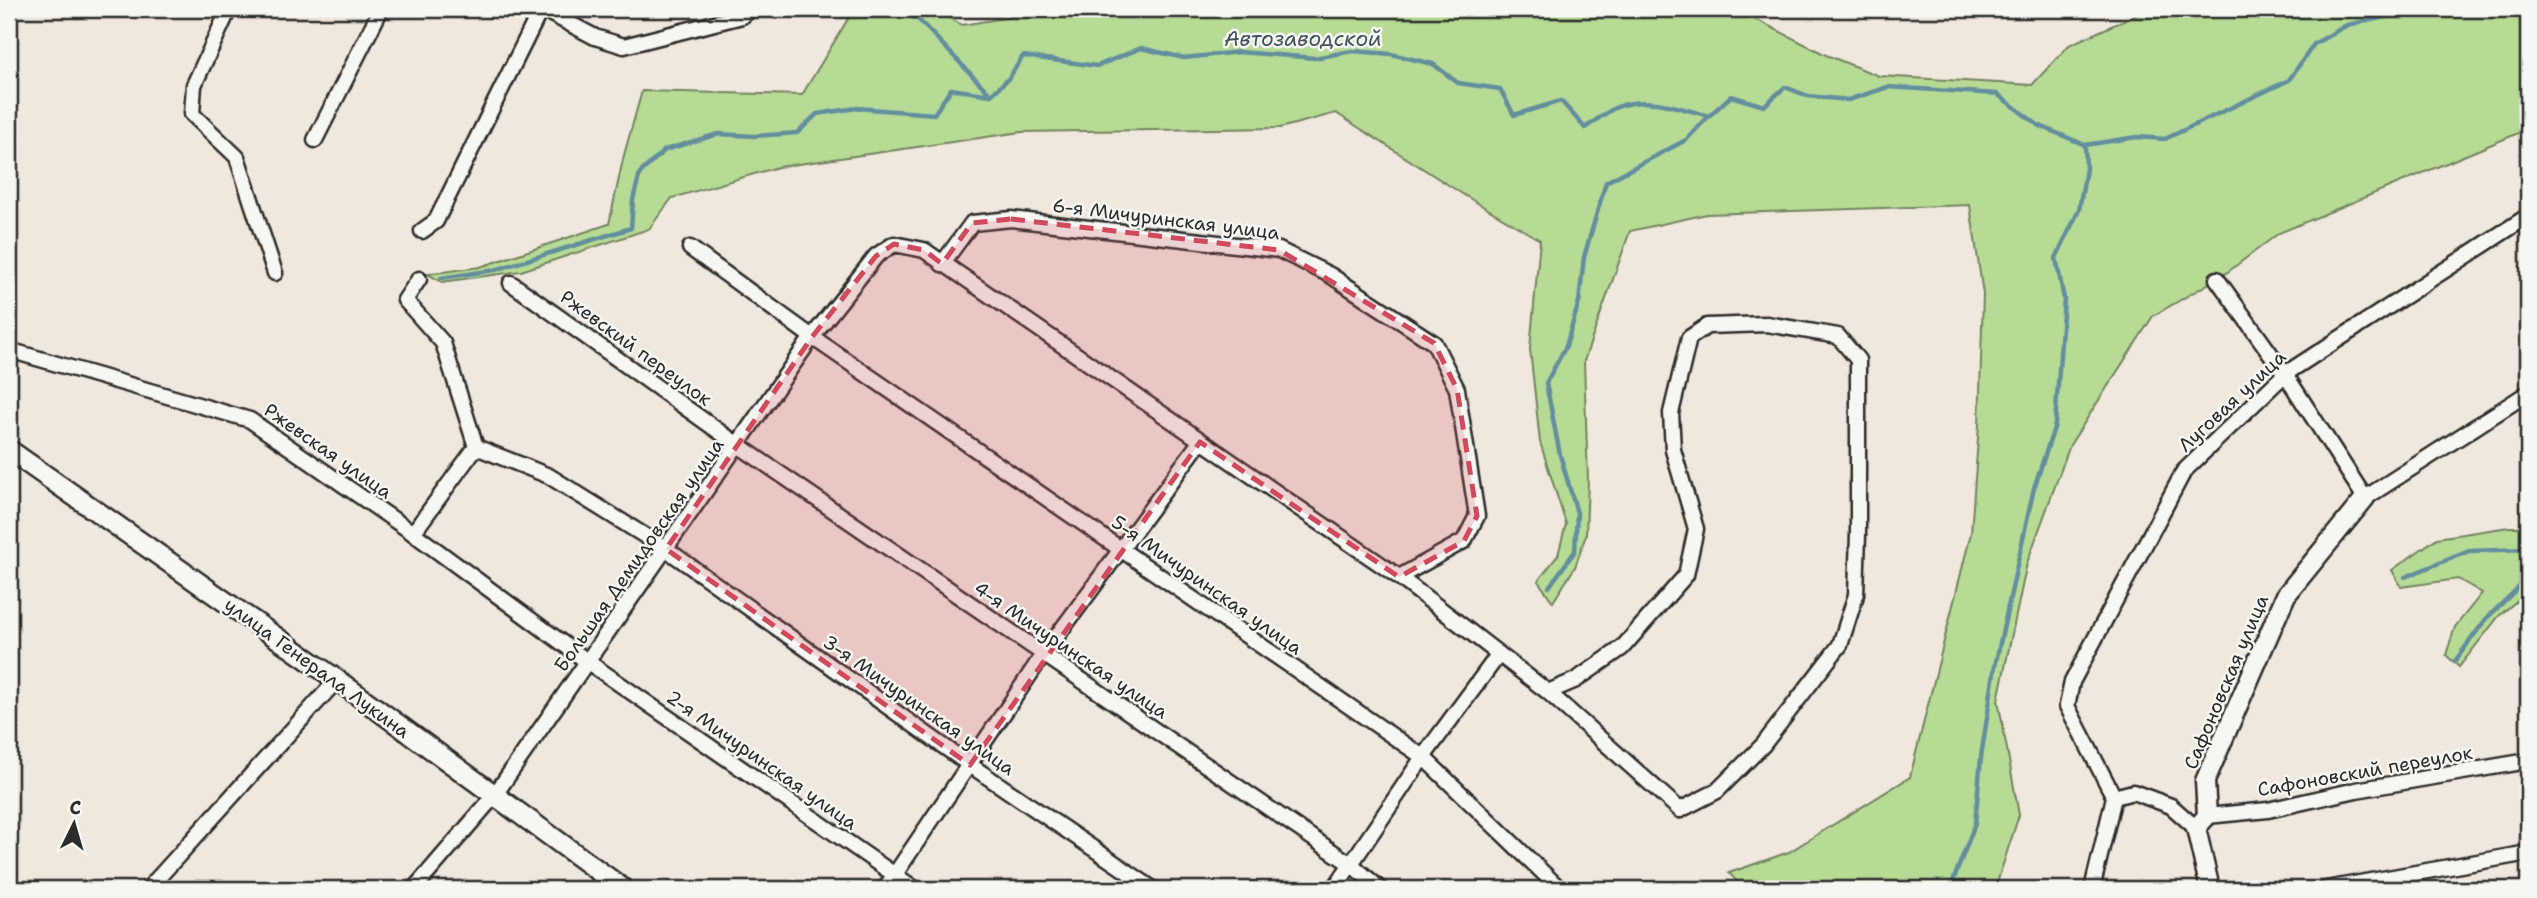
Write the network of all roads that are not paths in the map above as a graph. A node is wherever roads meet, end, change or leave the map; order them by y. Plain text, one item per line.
1 (229, 9) edge
2 (381, 9) edge
3 (541, 9) edge
4 (751, 9) edge
5 (315, 140) dead end
6 (2528, 216) edge
7 (422, 231) dead end
8 (690, 248) dead end
9 (942, 264) junction
10 (275, 273) dead end
11 (419, 279) dead end
12 (2217, 279) dead end
13 (511, 283) dead end
14 (812, 337) junction
15 (9, 350) edge
16 (2285, 374) junction
17 (2528, 393) edge
18 (1200, 442) junction
19 (738, 445) junction
20 (476, 447) junction
21 (9, 450) edge
22 (2365, 498) junction
23 (413, 533) junction
24 (666, 549) junction
25 (1122, 549) junction
26 (1399, 577) junction
27 (1499, 654) junction
28 (1044, 655) junction
29 (588, 662) junction
30 (337, 680) junction
31 (1548, 692) junction
32 (1423, 757) junction
33 (2528, 761) edge
34 (971, 765) junction
35 (494, 796) junction
36 (2114, 797) junction
37 (2202, 822) junction
38 (2528, 853) edge
39 (1352, 865) junction
40 (894, 876) junction
41 (148, 889) edge
42 (414, 889) edge
43 (623, 889) edge
44 (885, 889) edge
45 (915, 889) edge
46 (1153, 889) edge
47 (1334, 889) edge
48 (1380, 889) edge
49 (1560, 889) edge
50 (2092, 889) edge
51 (2210, 889) edge
52 (2326, 889) edge

1 - 10 street
2 - 5 street
3 - 4 street
3 - 7 street
6 - 16 street, Луговая улица
8 - 14 street, 5-я Мичуринская улица
9 - 14 street, Большая Демидовская улица
9 - 18 street
9 - 26 street, 6-я Мичуринская улица
11 - 20 street
12 - 16 street
13 - 19 street, Ржевский переулок
14 - 19 street, Большая Демидовская улица
14 - 25 street, 5-я Мичуринская улица
15 - 23 street, Ржевская улица
16 - 22 street
16 - 36 street, Луговая улица
17 - 22 street, Сафоновская улица
18 - 25 street
18 - 26 street
19 - 24 street, Большая Демидовская улица
19 - 28 street, 4-я Мичуринская улица
20 - 23 street
20 - 24 street, 3-я Мичуринская улица
21 - 30 main road, улица Генерала Лукина
22 - 37 street, Сафоновская улица
23 - 29 street, Ржевская улица
24 - 29 street, Большая Демидовская улица
24 - 34 street, 3-я Мичуринская улица
25 - 28 street
25 - 32 street, 5-я Мичуринская улица
26 - 27 street
27 - 31 street
27 - 32 street
28 - 34 street
28 - 39 street, 4-я Мичуринская улица
29 - 35 street, Большая Демидовская улица
29 - 40 street, 2-я Мичуринская улица
30 - 35 main road, улица Генерала Лукина
30 - 41 street
31 - 31 street
32 - 39 street
32 - 49 street, 5-я Мичуринская улица
33 - 37 street, Сафоновский переулок
34 - 40 street
34 - 46 street, 3-я Мичуринская улица
35 - 42 street, Большая Демидовская улица
35 - 43 main road, улица Генерала Лукина
36 - 37 street
36 - 50 street
37 - 51 street, Сафоновская улица
38 - 52 street
39 - 47 street
39 - 48 street, 4-я Мичуринская улица
40 - 44 street
40 - 45 street, 2-я Мичуринская улица

